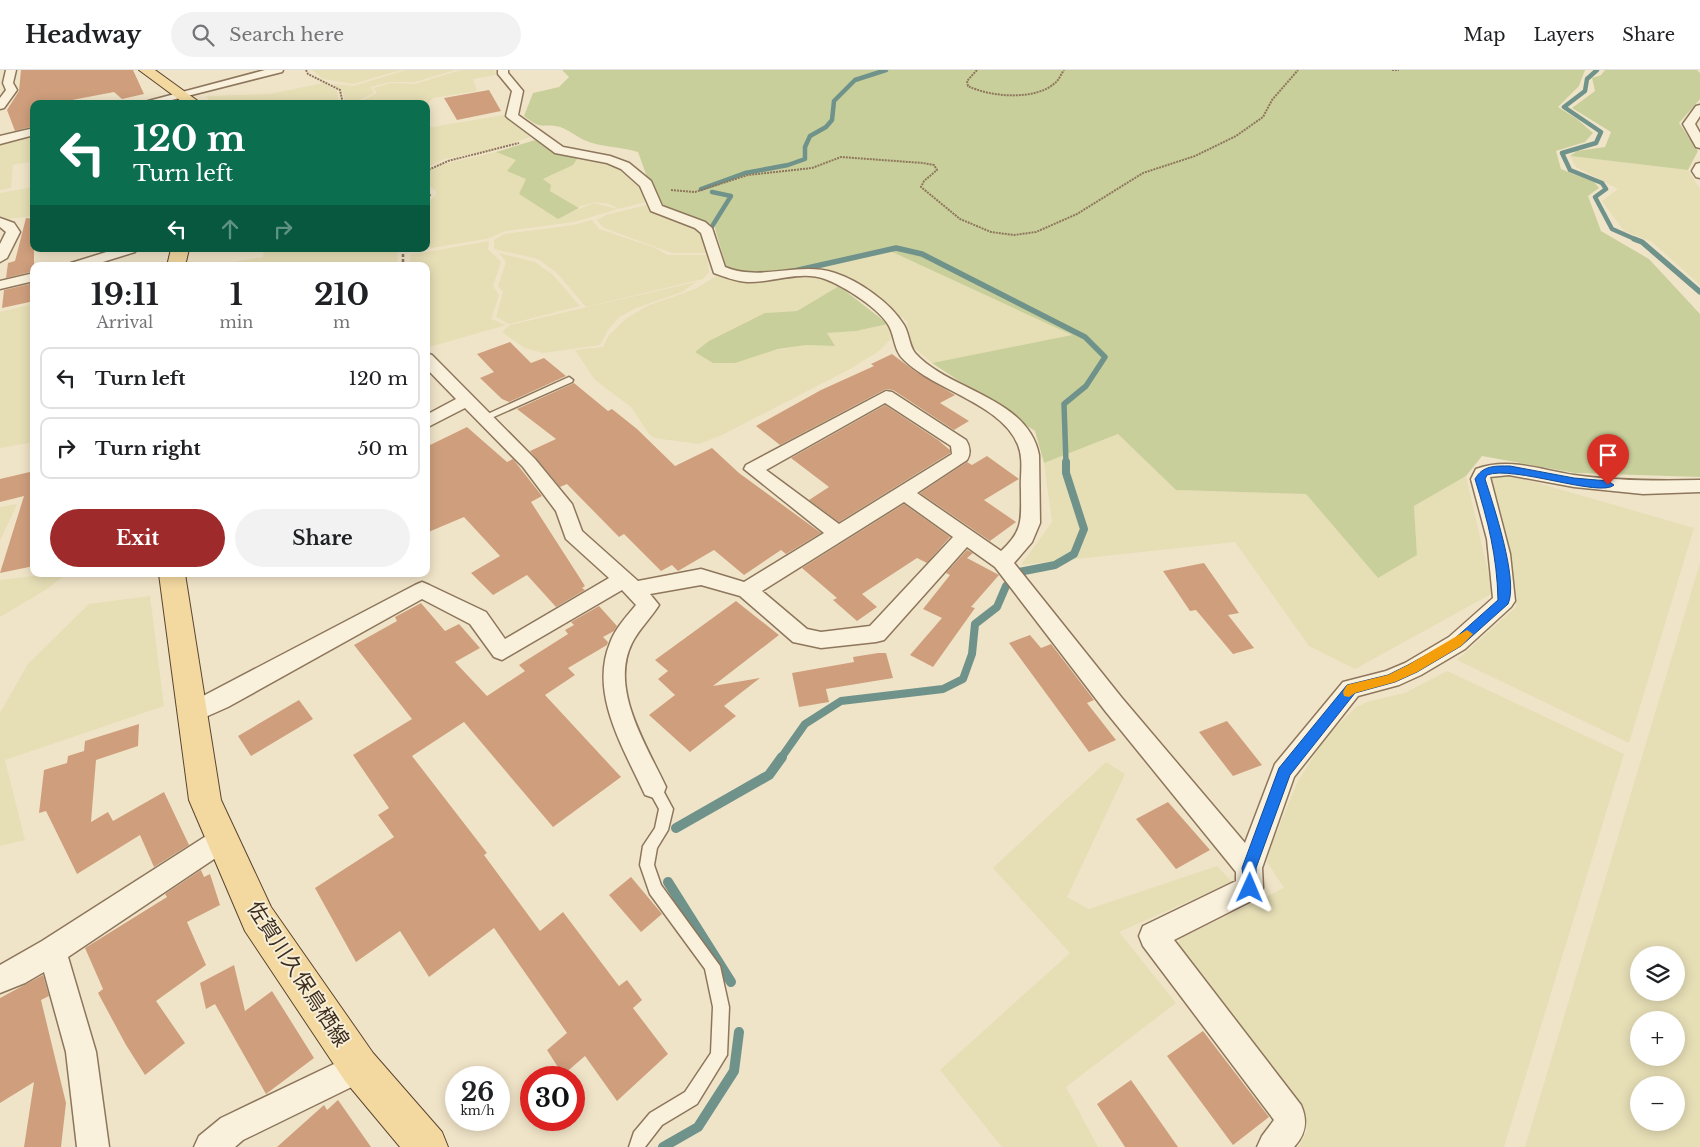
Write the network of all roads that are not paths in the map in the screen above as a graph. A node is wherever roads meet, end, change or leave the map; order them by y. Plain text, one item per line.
1 (11, 70) edge
2 (146, 70) edge
3 (278, 70) edge
4 (502, 70) edge
5 (183, 94) junction
6 (158, 100) edge
7 (190, 100) edge
8 (0, 106) edge
9 (1700, 108) edge
10 (30, 132) edge
11 (0, 140) edge
12 (1700, 144) edge
13 (1700, 167) edge
14 (1700, 174) edge
15 (0, 222) edge
16 (120, 252) edge
17 (0, 258) edge
18 (89, 262) edge
19 (30, 278) edge
20 (0, 285) edge
21 (430, 362) edge
22 (569, 380) dead end
23 (468, 399) junction
24 (486, 417) junction
25 (430, 421) edge
26 (1700, 486) edge
27 (904, 493) junction
28 (837, 533) junction
29 (966, 536) junction
30 (1002, 562) junction
31 (172, 577) edge
32 (629, 584) junction
33 (746, 590) junction
34 (192, 713) junction
35 (654, 786) joint
36 (223, 839) junction
37 (1249, 868) junction
38 (52, 951) junction
39 (0, 979) edge
40 (358, 1067) junction
41 (94, 1147) edge
42 (210, 1147) edge
43 (427, 1147) edge
44 (637, 1147) edge
45 (1273, 1147) edge

1 - 8 street
2 - 5 main road
3 - 5 street
4 - 30 street
5 - 6 street
5 - 7 main road
9 - 12 street
10 - 11 street
13 - 14 street
15 - 17 street
16 - 18 street
19 - 20 street
21 - 23 street
22 - 24 lane
23 - 24 street
23 - 25 street
24 - 32 street
26 - 37 street
27 - 28 street
27 - 28 street
27 - 29 street
28 - 33 street
29 - 30 street
29 - 33 street
30 - 37 street
31 - 34 main road, 佐賀川久保鳥栖線
32 - 33 street
32 - 34 street
32 - 35 street
34 - 36 main road, 佐賀川久保鳥栖線
35 - 44 lane
36 - 38 street
36 - 40 main road, 佐賀川久保鳥栖線
37 - 45 street
38 - 39 street
38 - 41 street
40 - 42 street
40 - 43 main road, 佐賀川久保鳥栖線

